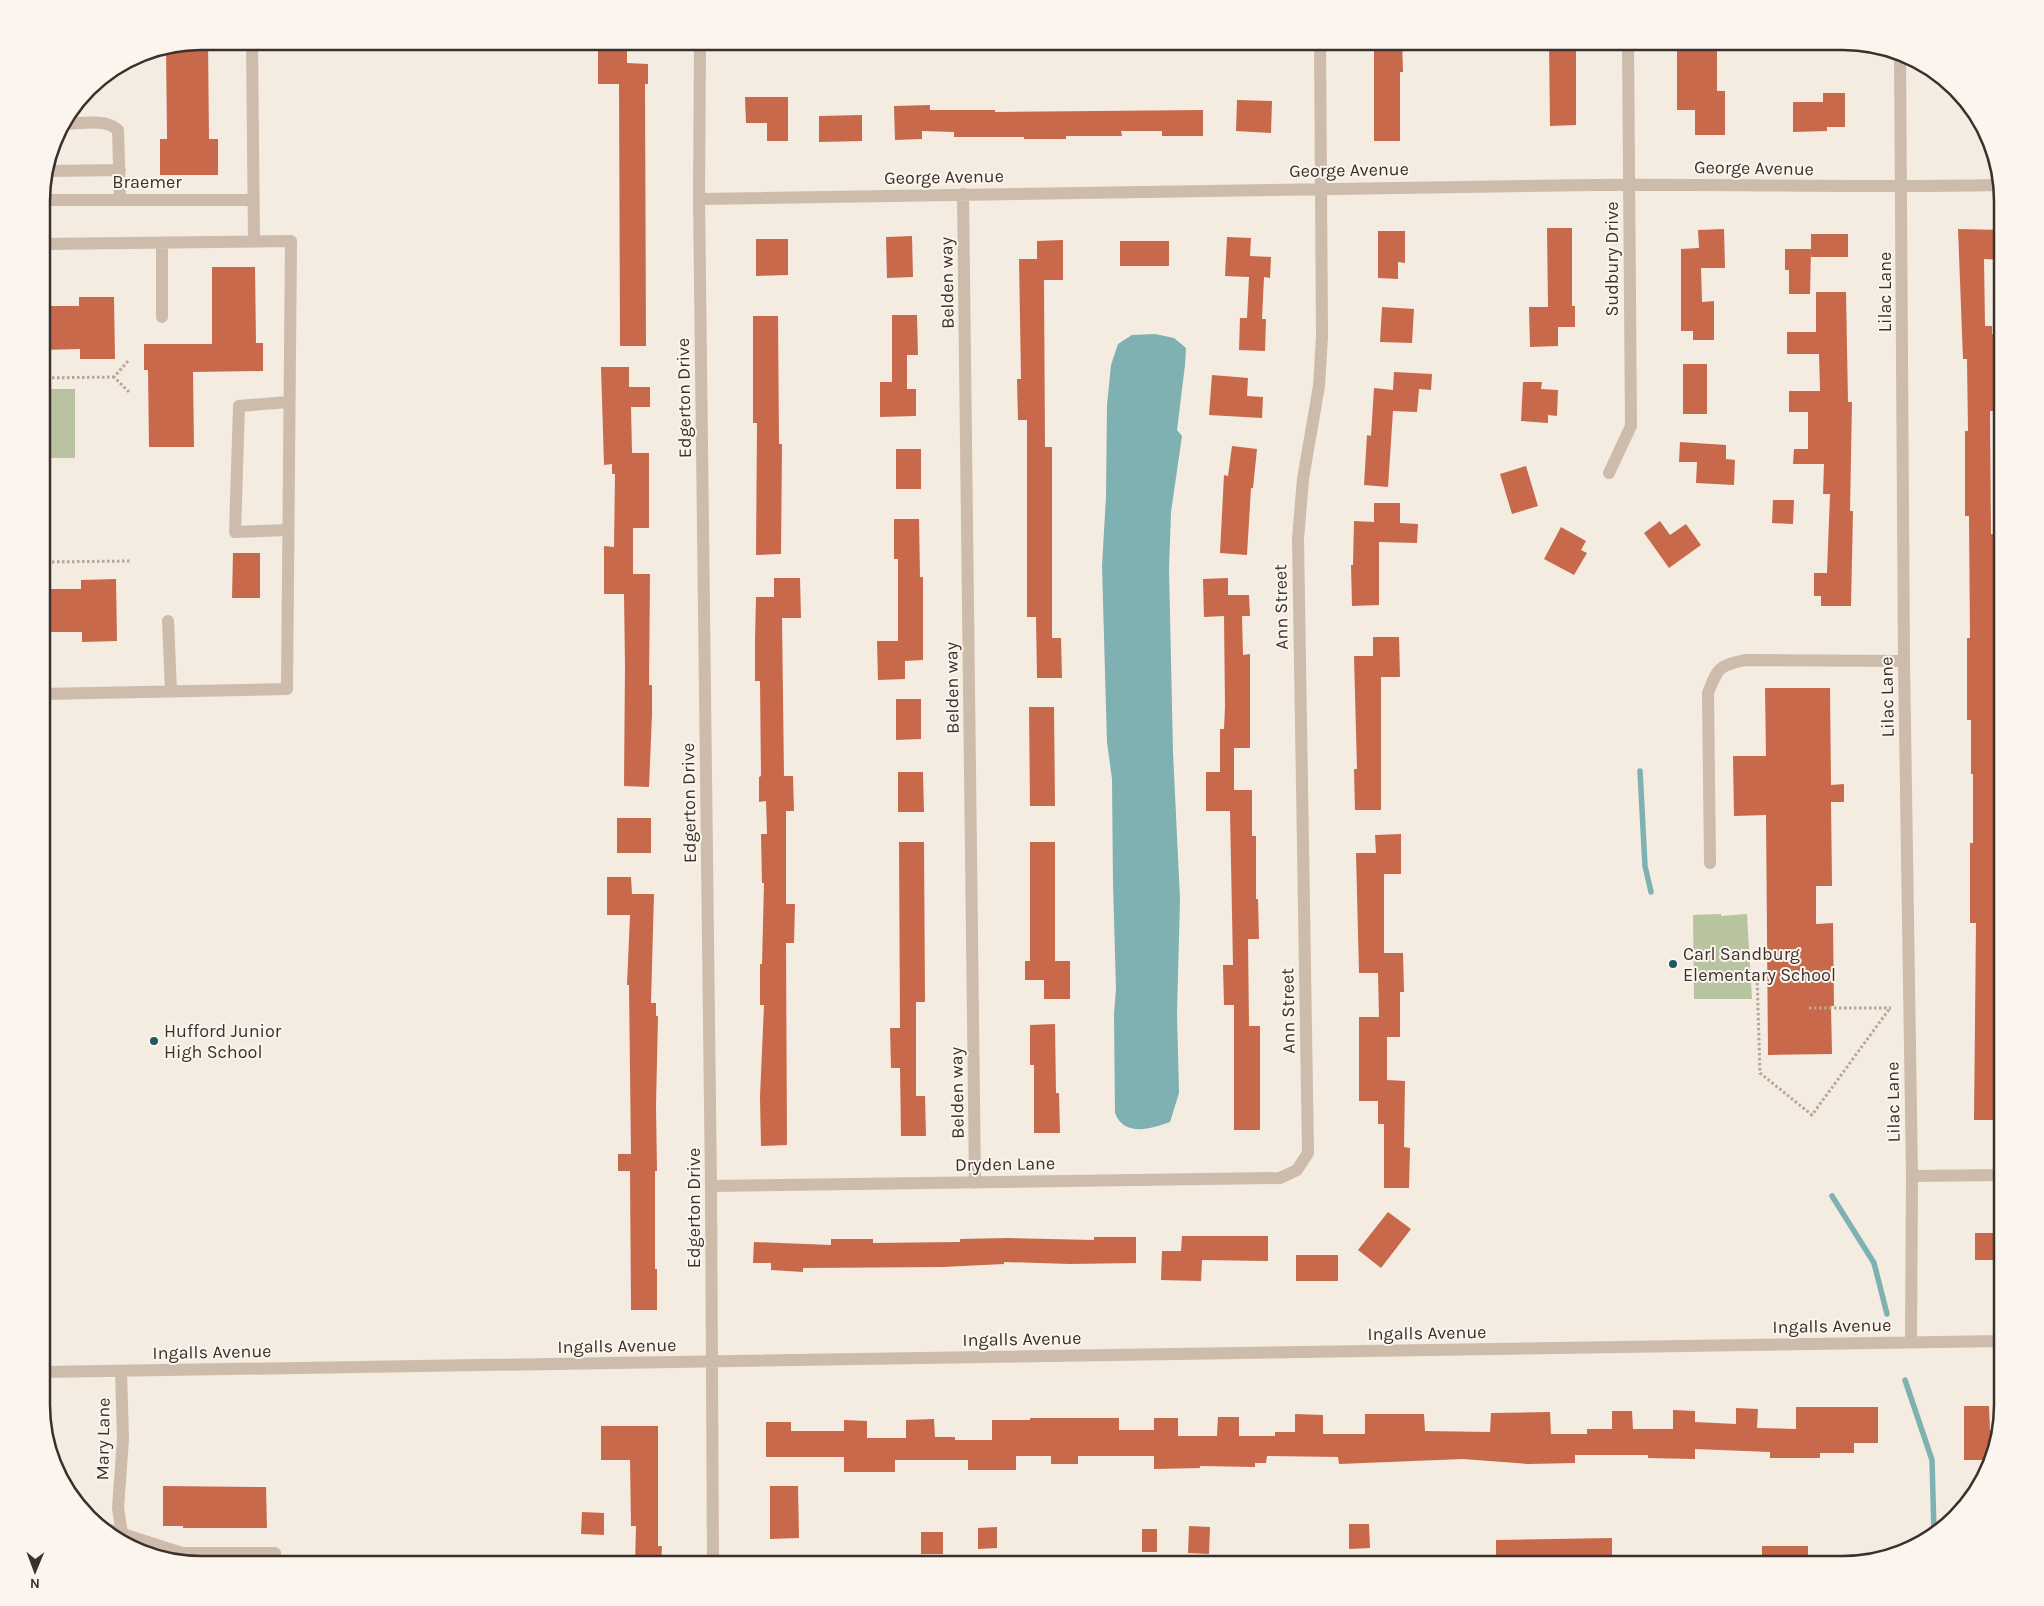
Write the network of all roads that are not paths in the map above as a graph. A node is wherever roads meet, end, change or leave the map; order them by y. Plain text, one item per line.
1 (252, 50) edge
2 (700, 50) edge
3 (1320, 50) edge
4 (1628, 50) edge
5 (1900, 61) edge
6 (71, 124) edge
7 (120, 170) junction
8 (53, 171) edge
9 (1630, 185) junction
10 (1993, 185) edge
11 (1321, 187) junction
12 (1902, 187) junction
13 (964, 194) junction
14 (699, 199) junction
15 (50, 200) edge
16 (120, 200) junction
17 (253, 200) junction
18 (254, 242) junction
19 (162, 243) junction
20 (50, 244) edge
21 (162, 317) dead end
22 (289, 402) junction
23 (1610, 472) dead end
24 (288, 530) junction
25 (168, 621) dead end
26 (1904, 661) junction
27 (171, 691) junction
28 (50, 694) edge
29 (1710, 863) dead end
30 (1297, 1170) joint
31 (1994, 1175) edge
32 (1912, 1176) junction
33 (975, 1182) junction
34 (712, 1186) junction
35 (1994, 1341) edge
36 (1911, 1342) junction
37 (712, 1362) junction
38 (121, 1371) junction
39 (50, 1372) edge
40 (118, 1508) junction
41 (105, 1522) edge
42 (122, 1534) edge
43 (136, 1542) edge
44 (275, 1553) dead end
45 (713, 1556) edge

1 - 17 street
2 - 14 street, Edgerton Drive
3 - 11 street, Ann Street
4 - 9 street, Sudbury Drive
5 - 12 street, Lilac Lane
6 - 7 street
7 - 8 street
7 - 16 street
9 - 11 street, George Avenue
9 - 12 street, George Avenue
9 - 23 street, Sudbury Drive
10 - 12 street, George Avenue
11 - 13 street, George Avenue
11 - 30 street, Ann Street
12 - 26 street, Lilac Lane
13 - 14 street, George Avenue
13 - 33 street, Belden way
14 - 34 street, Edgerton Drive
15 - 16 street, Braemer
16 - 17 street, Braemer
17 - 18 street
18 - 19 street
18 - 22 street
19 - 20 street
19 - 21 street
22 - 24 street
22 - 24 street
24 - 27 street
25 - 27 street
26 - 29 street
26 - 32 street, Lilac Lane
27 - 28 street
30 - 33 street, Dryden Lane
31 - 32 street
32 - 36 street, Lilac Lane
33 - 34 street, Dryden Lane
34 - 37 street, Edgerton Drive
35 - 36 street, Ingalls Avenue
36 - 37 street, Ingalls Avenue
37 - 38 street, Ingalls Avenue
37 - 45 street, Edgerton Drive
38 - 39 street, Ingalls Avenue
38 - 40 street, Mary Lane
40 - 41 street
40 - 42 street, Mary Lane
43 - 44 street

